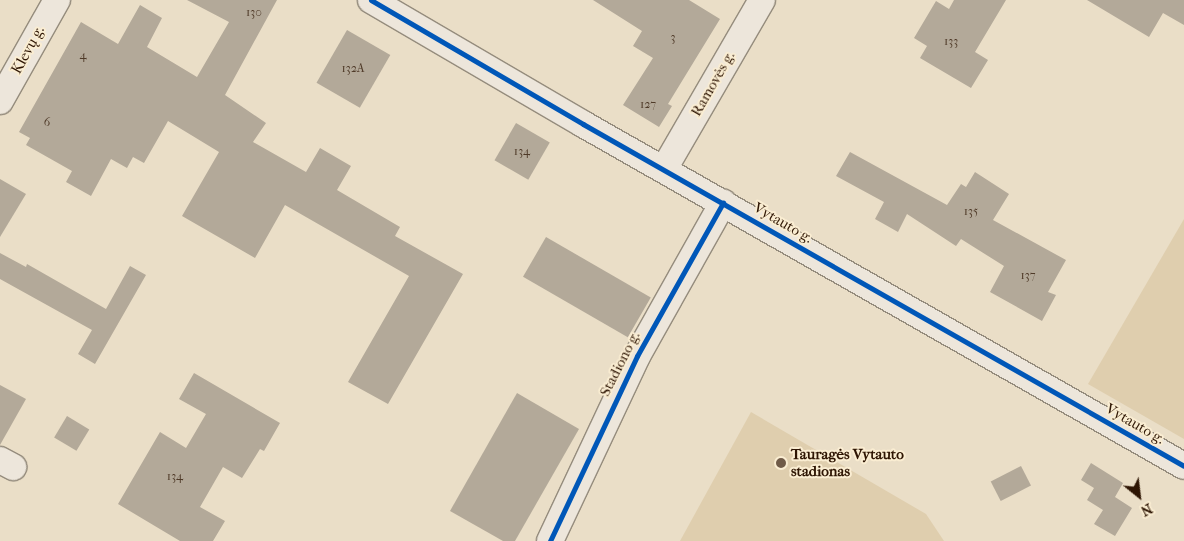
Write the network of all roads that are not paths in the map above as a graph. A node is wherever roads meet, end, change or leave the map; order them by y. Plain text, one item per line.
1 (57, 0) edge
2 (371, 0) edge
3 (762, 0) edge
4 (0, 101) edge
5 (664, 169) junction
6 (723, 203) junction
7 (1184, 466) edge
8 (550, 541) edge

1 - 4 street, Klevų g.
2 - 5 street, Vytauto g.
3 - 5 street, Ramovės g.
5 - 6 street, Vytauto g.
6 - 7 street, Vytauto g.
6 - 8 street, Stadiono g.

